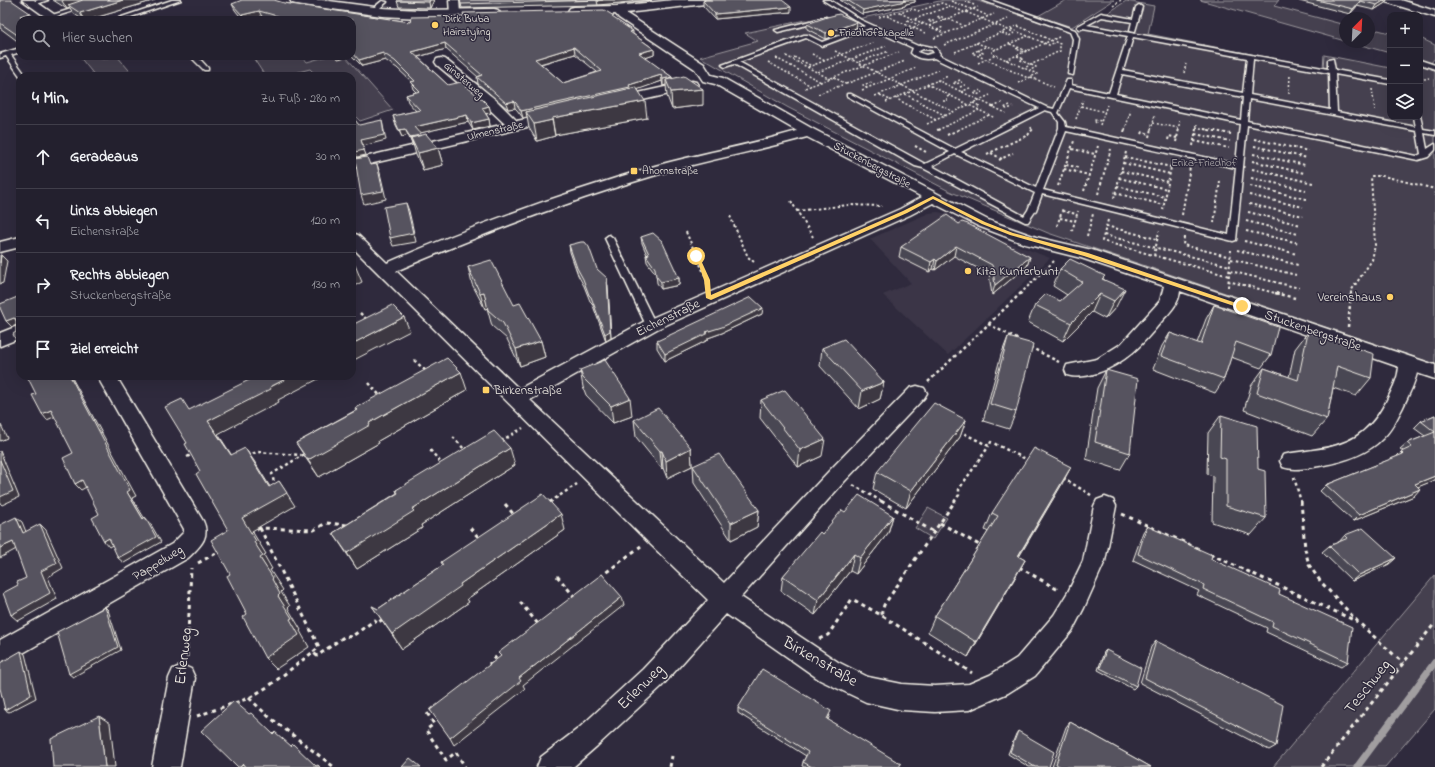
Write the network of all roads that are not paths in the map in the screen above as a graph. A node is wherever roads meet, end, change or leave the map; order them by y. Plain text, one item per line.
1 (45, 0) edge
2 (106, 0) edge
3 (178, 0) edge
4 (296, 0) edge
5 (454, 0) edge
6 (705, 0) edge
7 (826, 0) edge
8 (985, 0) edge
9 (1390, 0) edge
10 (30, 2) edge
11 (384, 2) dead end
12 (1139, 8) dead end
13 (617, 10) junction
14 (373, 11) junction
15 (561, 12) edge
16 (506, 13) edge
17 (455, 14) junction
18 (1435, 14) edge
19 (52, 16) edge
20 (61, 16) edge
21 (128, 16) edge
22 (835, 17) edge
23 (1135, 21) junction
24 (870, 26) junction
25 (1082, 26) junction
26 (778, 30) dead end
27 (1073, 31) junction
28 (1132, 33) junction
29 (917, 48) junction
30 (16, 51) edge
31 (936, 51) junction
32 (8, 54) junction
33 (0, 56) edge
34 (1250, 57) junction
35 (197, 60) edge
36 (1331, 60) dead end
37 (441, 62) dead end
38 (735, 62) junction
39 (1423, 63) edge
40 (725, 65) dead end
41 (1435, 67) edge
42 (206, 69) dead end
43 (20, 72) edge
44 (1119, 72) junction
45 (1331, 72) junction
46 (707, 78) junction
47 (1387, 82) edge
48 (1068, 83) junction
49 (849, 95) road end
50 (1111, 95) junction
51 (1246, 96) junction
52 (605, 105) edge
53 (1044, 108) junction
54 (1055, 111) junction
55 (568, 114) edge
56 (1334, 114) junction
57 (1417, 120) edge
58 (1244, 122) junction
59 (514, 126) junction
60 (1063, 128) junction
61 (1419, 130) junction
62 (808, 132) junction
63 (1435, 133) edge
64 (1435, 146) edge
65 (954, 151) junction
66 (1425, 155) junction
67 (356, 163) edge
68 (926, 166) junction
69 (1240, 166) junction
70 (1038, 192) junction
71 (933, 197) junction
72 (609, 238) dead end
73 (356, 242) edge
74 (16, 243) edge
75 (0, 247) edge
76 (384, 270) junction
77 (1173, 283) junction
78 (651, 325) junction
79 (16, 333) edge
80 (0, 340) edge
81 (1408, 363) junction
82 (1074, 370) road end
83 (1435, 372) edge
84 (108, 380) edge
85 (916, 393) road end
86 (518, 399) junction
87 (1290, 462) road end
88 (1105, 506) road end
89 (724, 599) junction
90 (0, 653) edge
91 (182, 678) road end
92 (166, 767) edge
93 (551, 767) edge

1 - 10 lane
2 - 20 lane
3 - 21 lane
4 - 14 street
5 - 17 street
6 - 13 street
7 - 24 lane
8 - 27 lane
9 - 18 street
10 - 19 street
11 - 14 lane
12 - 23 lane
13 - 15 street
13 - 46 street, Stuckenbergstraße
14 - 17 street
16 - 17 street
22 - 26 lane
23 - 25 lane
23 - 28 lane
24 - 29 lane
24 - 38 lane
25 - 27 lane
25 - 28 lane
27 - 48 lane
28 - 34 lane
28 - 44 lane
29 - 31 lane
29 - 31 lane
30 - 32 lane
31 - 53 lane
32 - 33 lane
32 - 43 lane
34 - 45 lane
34 - 51 lane
35 - 42 lane
36 - 45 lane
37 - 59 street, Ginsterweg
38 - 40 lane
38 - 68 lane
39 - 41 lane
44 - 50 lane
44 - 51 lane
45 - 47 lane
45 - 56 lane
46 - 52 street
46 - 62 street, Stuckenbergstraße
48 - 50 lane
48 - 54 lane
49 - 65 lane
50 - 58 lane
51 - 56 lane
51 - 58 lane
53 - 54 lane
53 - 65 lane
54 - 60 lane
55 - 59 street, Ulmenstraße
56 - 61 lane
57 - 61 lane
58 - 66 lane
58 - 69 lane
59 - 67 street, Ulmenstraße
60 - 69 lane
60 - 70 lane
61 - 63 lane
61 - 66 lane
62 - 71 street, Stuckenbergstraße
62 - 76 street
64 - 66 lane
65 - 68 lane
65 - 70 lane
68 - 70 lane
69 - 70 lane
71 - 77 street, Stuckenbergstraße
71 - 78 street, Eichenstraße
72 - 78 lane
73 - 76 street, Birkenstraße
74 - 75 street
76 - 86 street, Birkenstraße
77 - 81 street, Stuckenbergstraße
77 - 82 street
78 - 86 street, Eichenstraße
79 - 80 street
81 - 83 street, Stuckenbergstraße
81 - 87 street
84 - 90 street, Pappelweg
85 - 89 street
86 - 89 street, Birkenstraße
88 - 89 street, Birkenstraße
89 - 93 street, Erlenweg
91 - 92 street, Erlenweg

